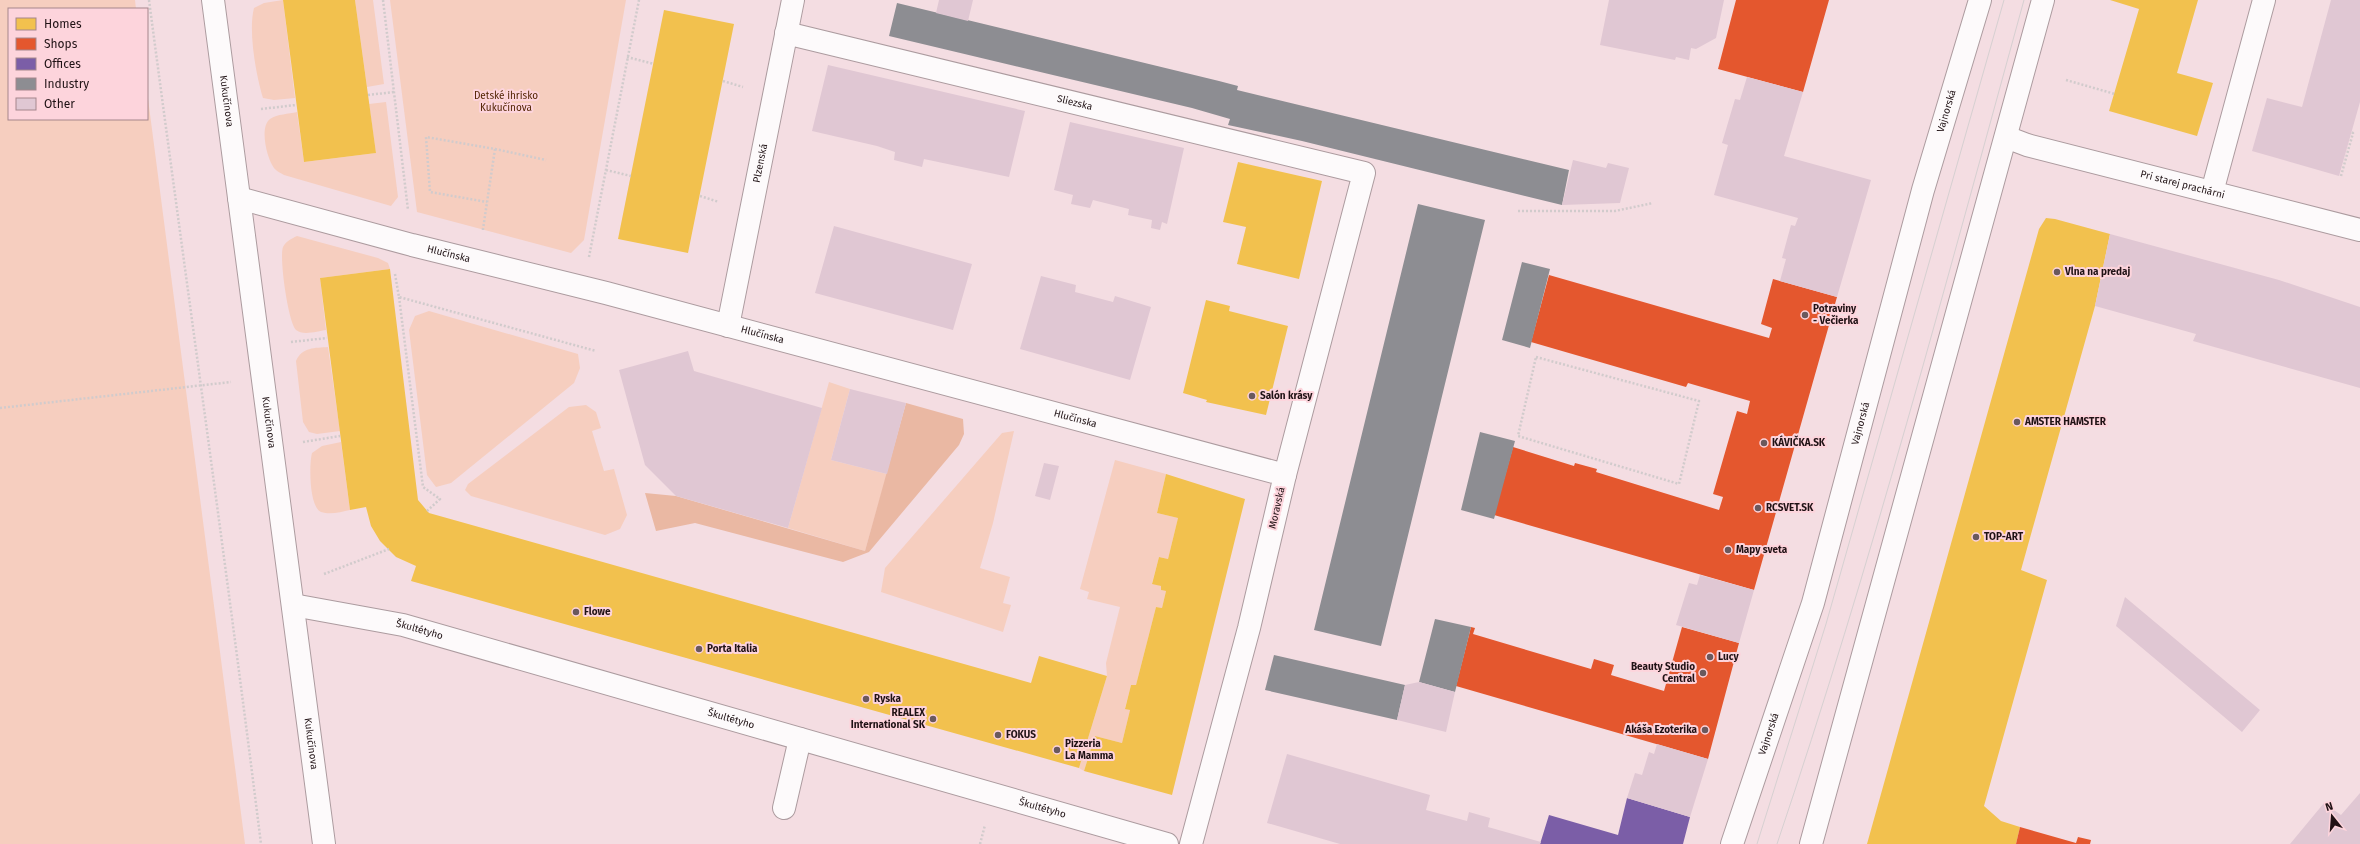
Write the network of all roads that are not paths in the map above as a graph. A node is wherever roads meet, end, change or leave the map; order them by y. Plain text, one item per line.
1 (213, 0) edge
2 (794, 0) edge
3 (1980, 0) edge
4 (2043, 0) edge
5 (2264, 0) edge
6 (786, 33) junction
7 (2006, 137) junction
8 (1364, 173) joint
9 (2212, 192) junction
10 (239, 198) junction
11 (2360, 230) edge
12 (728, 326) junction
13 (1285, 475) junction
14 (293, 605) junction
15 (800, 739) junction
16 (784, 808) dead end
17 (324, 844) edge
18 (1167, 844) edge
19 (1191, 844) edge
20 (1732, 844) edge
21 (1811, 844) edge

1 - 10 street, Kukučínova
2 - 6 street, Plzenská
3 - 20 street, Vajnorská
4 - 7 street
5 - 9 street
6 - 8 street, Sliezska
6 - 12 street, Plzenská
7 - 9 street, Pri starej prachárni
7 - 21 street
8 - 13 street, Moravská
9 - 11 street, Pri starej prachárni
10 - 12 street, Hlučínska
10 - 14 street, Kukučínova
12 - 13 street, Hlučínska
13 - 19 street, Moravská
14 - 15 street, Škultétyho
14 - 17 street, Kukučínova
15 - 16 street
15 - 18 street, Škultétyho

